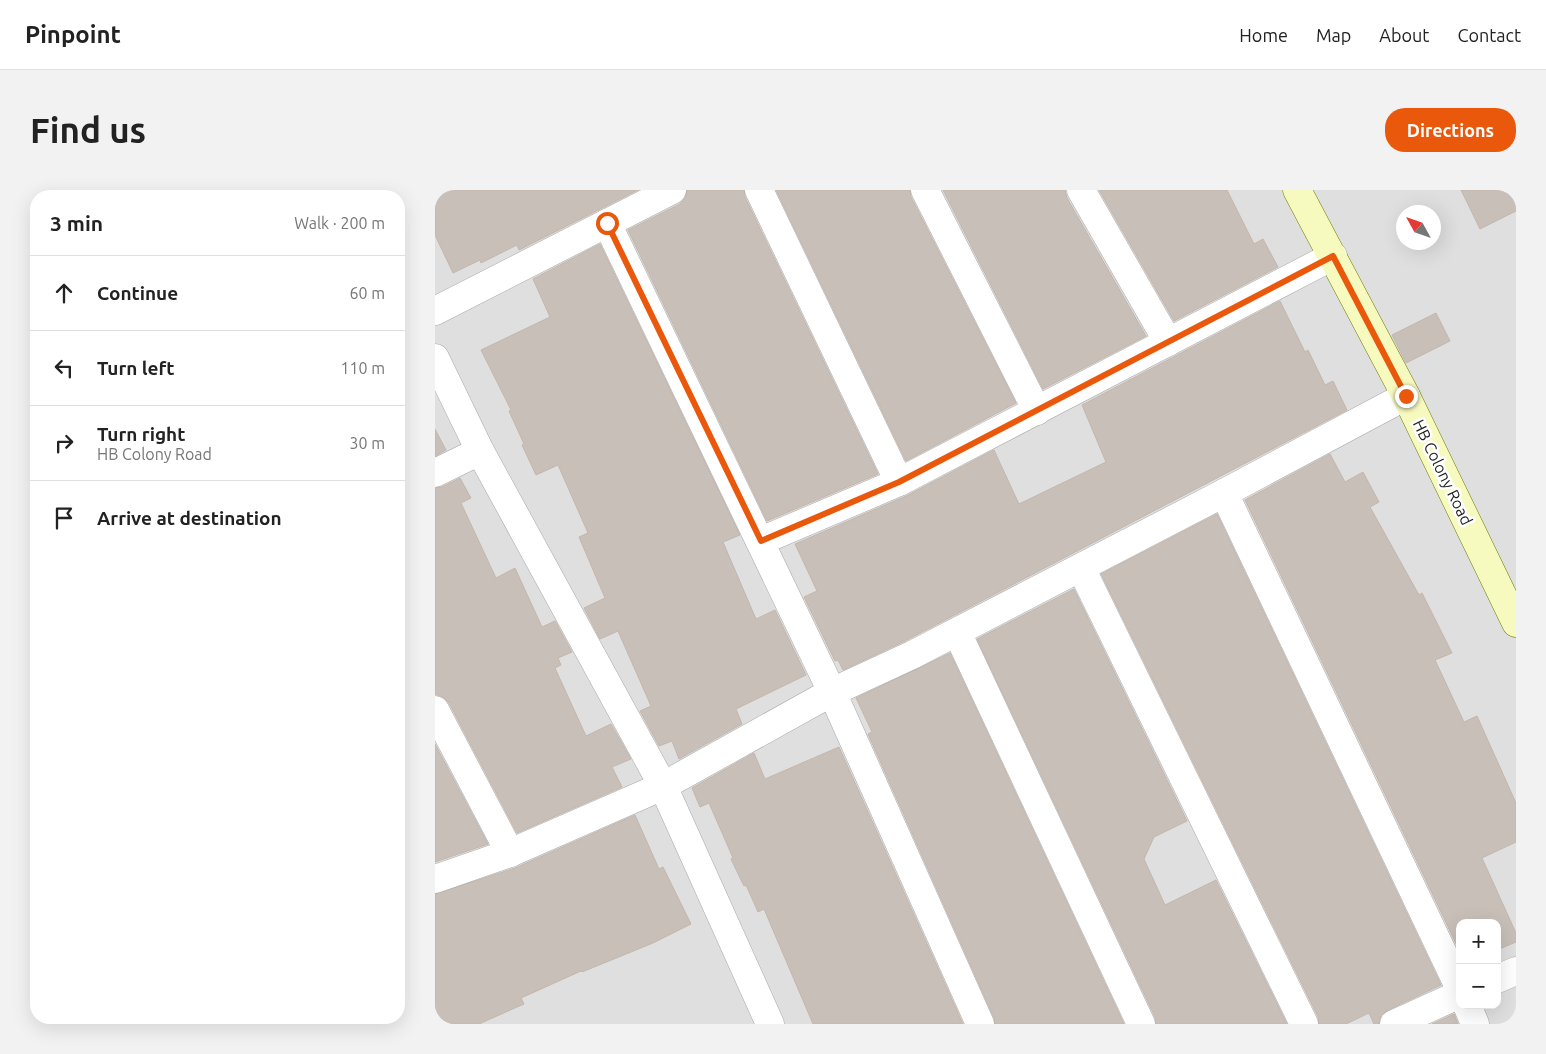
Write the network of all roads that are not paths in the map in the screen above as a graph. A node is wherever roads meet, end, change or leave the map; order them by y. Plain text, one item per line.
1 (672, 190) edge
2 (759, 190) edge
3 (925, 190) edge
4 (1081, 190) edge
5 (1297, 190) edge
6 (607, 223) junction
7 (1333, 256) junction
8 (435, 311) edge
9 (1168, 342) junction
10 (435, 358) edge
11 (1406, 396) junction
12 (1037, 411) junction
13 (480, 451) junction
14 (435, 473) edge
15 (899, 482) junction
16 (1224, 493) junction
17 (761, 541) junction
18 (1081, 568) junction
19 (1516, 624) edge
20 (957, 632) junction
21 (832, 692) junction
22 (435, 710) edge
23 (663, 786) junction
24 (510, 853) junction
25 (435, 879) edge
26 (1516, 971) edge
27 (1501, 977) edge
28 (1456, 981) edge
29 (1456, 996) edge
30 (1469, 1009) edge
31 (770, 1024) edge
32 (980, 1024) edge
33 (1141, 1024) edge
34 (1304, 1024) edge
35 (1394, 1024) edge
36 (1475, 1024) edge

1 - 6 street
2 - 15 street
3 - 12 street
4 - 9 street
5 - 7 street, HB Colony Road
6 - 8 street
6 - 17 street
7 - 9 street
7 - 11 street, HB Colony Road
9 - 12 street
10 - 13 street
11 - 16 street
11 - 19 street, HB Colony Road
12 - 15 street
13 - 14 street
13 - 23 street
15 - 17 street
16 - 18 street
16 - 28 street
17 - 21 street
18 - 20 street
18 - 34 street
20 - 21 street
20 - 33 street
21 - 23 street
21 - 32 street
22 - 24 street
23 - 24 street
23 - 31 street
24 - 25 street
26 - 27 street
29 - 35 street
30 - 36 street

